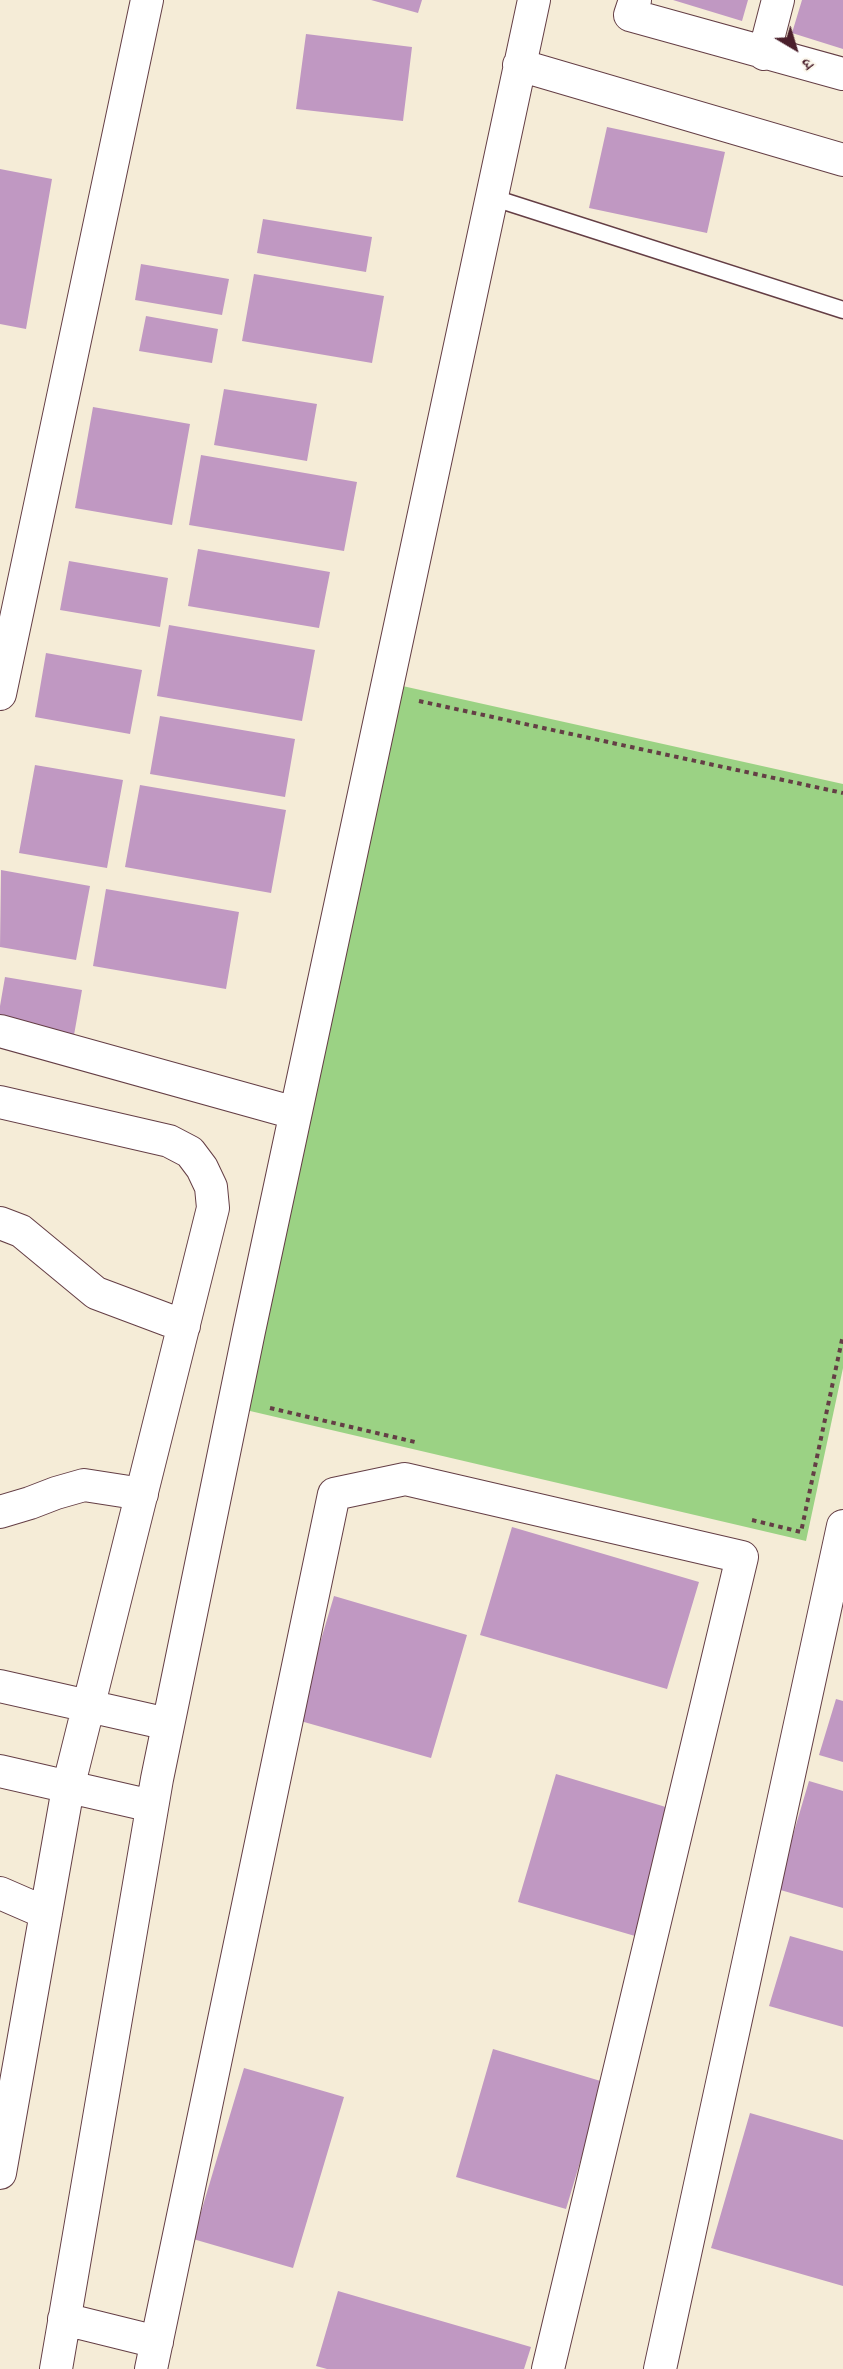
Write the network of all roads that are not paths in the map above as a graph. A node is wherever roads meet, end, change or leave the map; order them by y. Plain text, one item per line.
1 (147, 0) edge
2 (534, 0) edge
3 (635, 0) edge
4 (778, 0) edge
5 (764, 54) junction
6 (519, 65) junction
7 (843, 74) edge
8 (843, 160) edge
9 (491, 197) junction
10 (843, 310) edge
11 (0, 694) edge
12 (0, 1031) edge
13 (0, 1102) edge
14 (295, 1113) junction
15 (0, 1223) edge
16 (184, 1326) junction
17 (142, 1494) junction
18 (0, 1512) edge
19 (843, 1526) edge
20 (0, 1686) edge
21 (88, 1707) junction
22 (168, 1724) junction
23 (0, 1771) edge
24 (68, 1788) junction
25 (152, 1806) junction
26 (0, 1893) edge
27 (46, 1913) junction
28 (6, 2108) edge
29 (0, 2173) edge
30 (64, 2319) junction
31 (154, 2355) edge
32 (56, 2369) edge
33 (548, 2369) edge
34 (660, 2369) edge

1 - 11 street
2 - 6 street
3 - 5 street
4 - 5 street
5 - 7 street
6 - 8 street
6 - 9 street
9 - 10 lane
9 - 14 street
12 - 14 street
13 - 16 street
14 - 22 street
15 - 16 street
16 - 17 street
17 - 18 street
17 - 21 street
19 - 34 street
20 - 21 street
21 - 22 street
21 - 24 street
22 - 25 street
23 - 24 street
24 - 25 street
24 - 27 street
25 - 30 street
26 - 27 street
27 - 28 street
28 - 29 street
30 - 31 street
30 - 32 street
31 - 33 street

